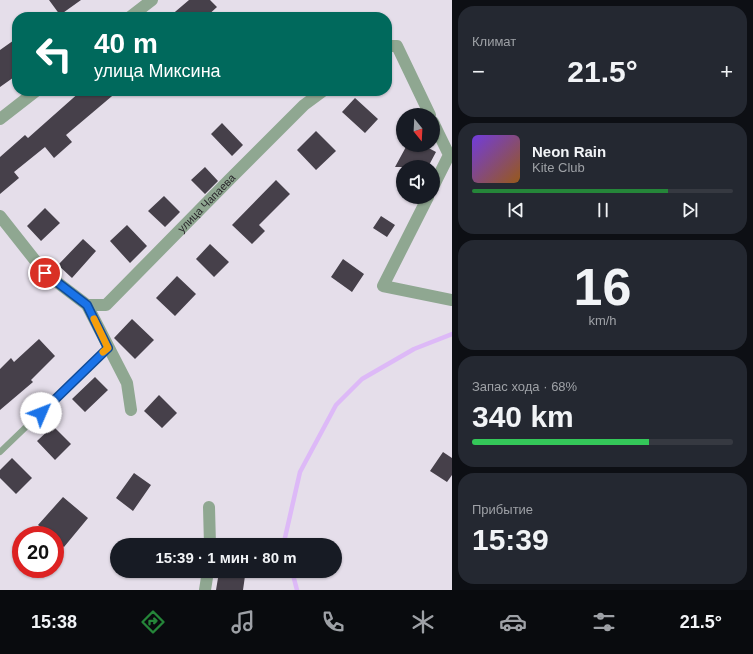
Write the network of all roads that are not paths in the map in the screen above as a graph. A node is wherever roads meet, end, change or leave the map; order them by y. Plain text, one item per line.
1 (152, 0) edge
2 (136, 12) edge
3 (392, 46) edge
4 (30, 96) edge
5 (316, 96) edge
6 (427, 108) edge
7 (0, 119) edge
8 (440, 136) edge
9 (440, 173) edge
10 (424, 204) edge
11 (0, 216) edge
12 (452, 300) edge
13 (87, 305) junction
14 (108, 348) junction
15 (131, 410) dead end
16 (0, 452) edge
17 (209, 507) dead end
18 (210, 538) edge
19 (207, 578) edge
20 (205, 590) edge

1 - 2 street
3 - 6 street
4 - 7 street
5 - 13 street, улица Чапаева
8 - 9 street
10 - 12 street
11 - 13 street
13 - 14 street
14 - 15 street
14 - 16 lane
17 - 18 street
19 - 20 street

